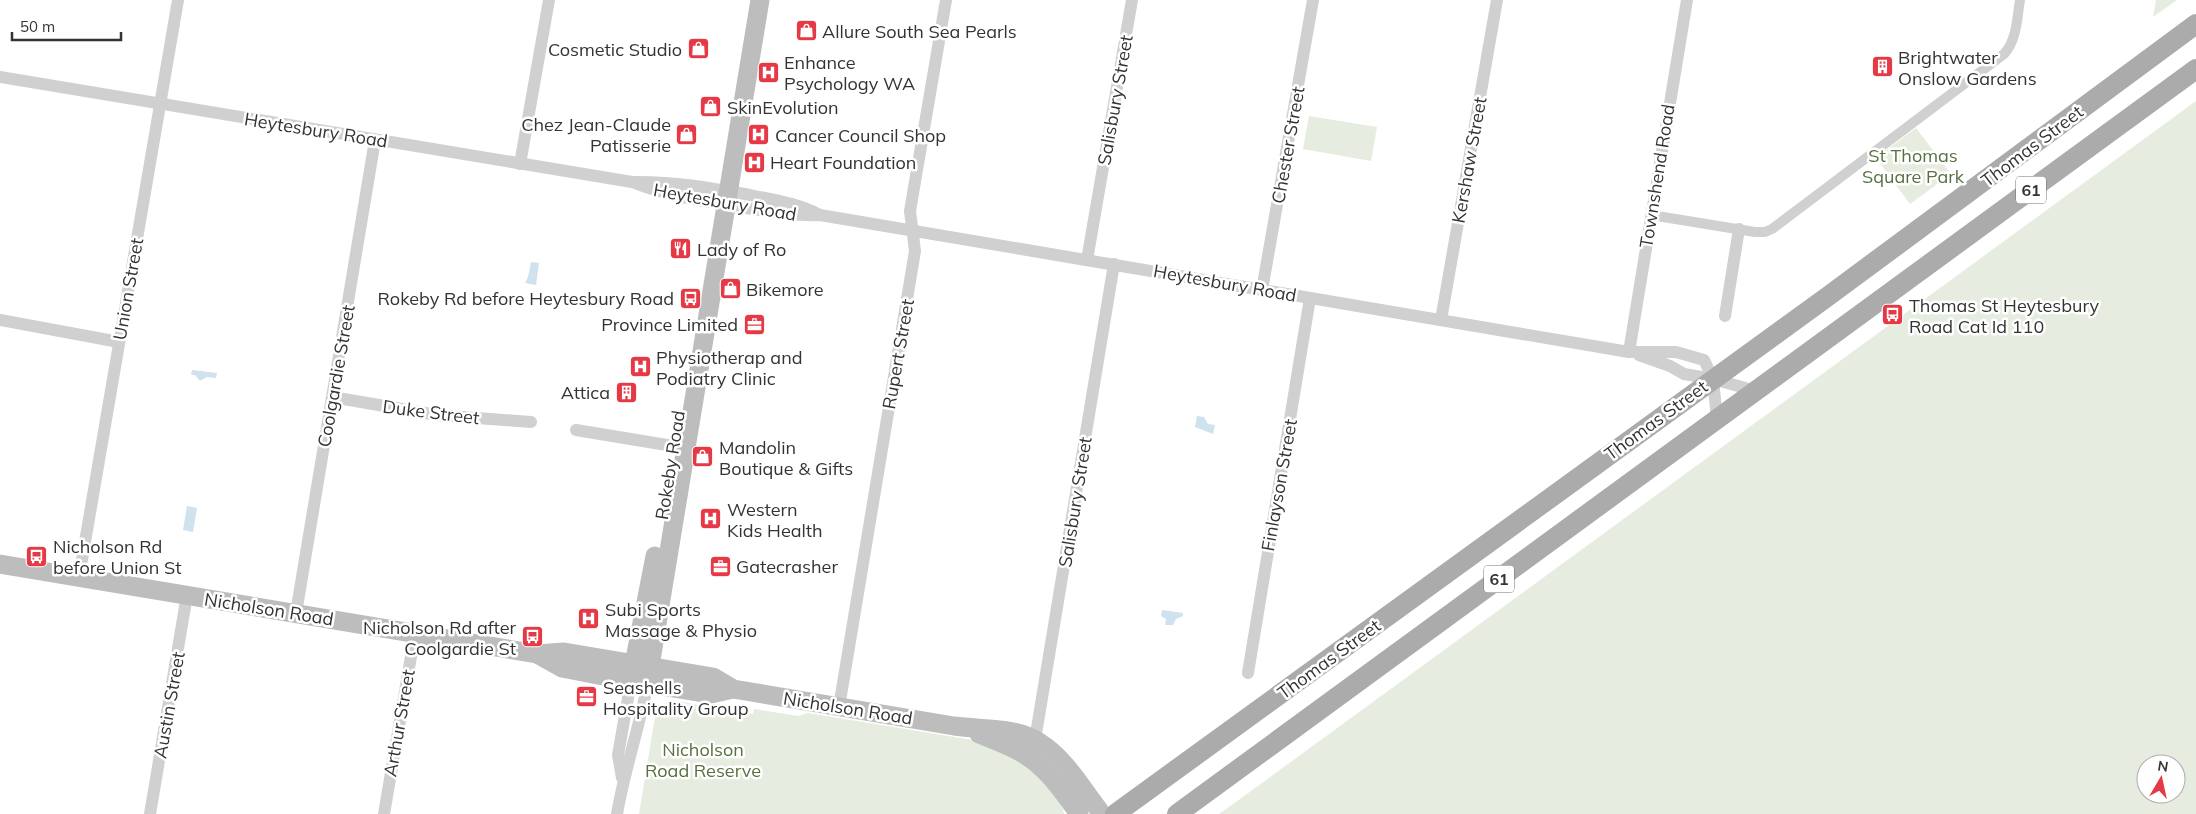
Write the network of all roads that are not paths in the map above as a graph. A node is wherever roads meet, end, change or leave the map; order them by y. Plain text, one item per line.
1 (178, 0) edge
2 (549, 0) edge
3 (749, 0) edge
4 (760, 0) edge
5 (946, 0) edge
6 (1132, 0) edge
7 (1313, 0) edge
8 (1497, 0) edge
9 (1687, 0) edge
10 (2020, 0) edge
11 (2194, 20) edge
12 (2196, 69) edge
13 (0, 77) edge
14 (160, 104) junction
15 (376, 140) junction
16 (520, 164) junction
17 (721, 197) junction
18 (1651, 215) junction
19 (1739, 229) junction
20 (913, 230) junction
21 (1087, 260) junction
22 (1114, 264) junction
23 (1262, 290) junction
24 (1310, 298) junction
25 (1725, 316) dead end
26 (0, 320) edge
27 (1440, 320) junction
28 (119, 342) junction
29 (1629, 352) junction
30 (1713, 379) junction
31 (1756, 391) junction
32 (332, 397) junction
33 (1717, 419) junction
34 (531, 422) dead end
35 (576, 430) dead end
36 (679, 447) junction
37 (0, 564) edge
38 (78, 577) junction
39 (187, 595) junction
40 (296, 613) junction
41 (414, 633) junction
42 (1248, 673) dead end
43 (641, 674) junction
44 (839, 707) junction
45 (964, 727) junction
46 (1035, 740) junction
47 (622, 781) junction
48 (150, 814) edge
49 (384, 814) edge
50 (617, 814) edge
51 (1079, 814) edge
52 (1100, 814) edge
53 (1115, 814) edge
54 (1176, 814) edge

1 - 14 street, Union Street
2 - 16 street
3 - 17 main road, Rokeby Road
4 - 17 main road, Rokeby Road
5 - 20 street, Rupert Street
6 - 21 street, Salisbury Street
7 - 23 street, Chester Street
8 - 27 street, Kershaw Street
9 - 18 street, Townshend Road
10 - 19 street
11 - 30 main road, Thomas Street / 61
12 - 31 main road, Thomas Street / 61
13 - 14 street, Heytesbury Road
14 - 15 street, Heytesbury Road
14 - 28 street, Union Street
15 - 16 street, Heytesbury Road
15 - 32 street, Coolgardie Street
16 - 17 street, Heytesbury Road
17 - 20 street, Heytesbury Road
17 - 36 main road, Rokeby Road
18 - 19 street
18 - 29 street, Townshend Road
19 - 25 street
20 - 21 street, Heytesbury Road
20 - 44 street, Rupert Street
21 - 22 street, Heytesbury Road
22 - 23 street, Heytesbury Road
22 - 46 street, Salisbury Street
23 - 24 street, Heytesbury Road
24 - 27 street, Heytesbury Road
24 - 42 street, Finlayson Street
26 - 28 street
27 - 29 street, Heytesbury Road
28 - 38 street, Union Street
29 - 30 street, Heytesbury Road
29 - 30 street, Heytesbury Road
30 - 31 street, Heytesbury Road
30 - 33 street, Heytesbury Road
30 - 53 main road, Thomas Street / 61
31 - 33 main road, Thomas Street / 61
32 - 34 street, Duke Street
32 - 40 street, Coolgardie Street
33 - 54 main road, Thomas Street / 61
35 - 36 street
36 - 43 main road, Rokeby Road
37 - 38 main road, Nicholson Road
38 - 39 main road, Nicholson Road
39 - 40 main road, Nicholson Road
39 - 48 street, Austin Street
40 - 41 main road, Nicholson Road
41 - 43 main road, Nicholson Road
41 - 49 street, Arthur Street
43 - 44 main road, Nicholson Road
43 - 47 street, Rokeby Road
43 - 47 street, Rokeby Road
44 - 45 main road, Nicholson Road
45 - 46 main road, Nicholson Road
45 - 51 main road, Nicholson Road
46 - 52 main road, Nicholson Road
47 - 50 street, Rokeby Road

